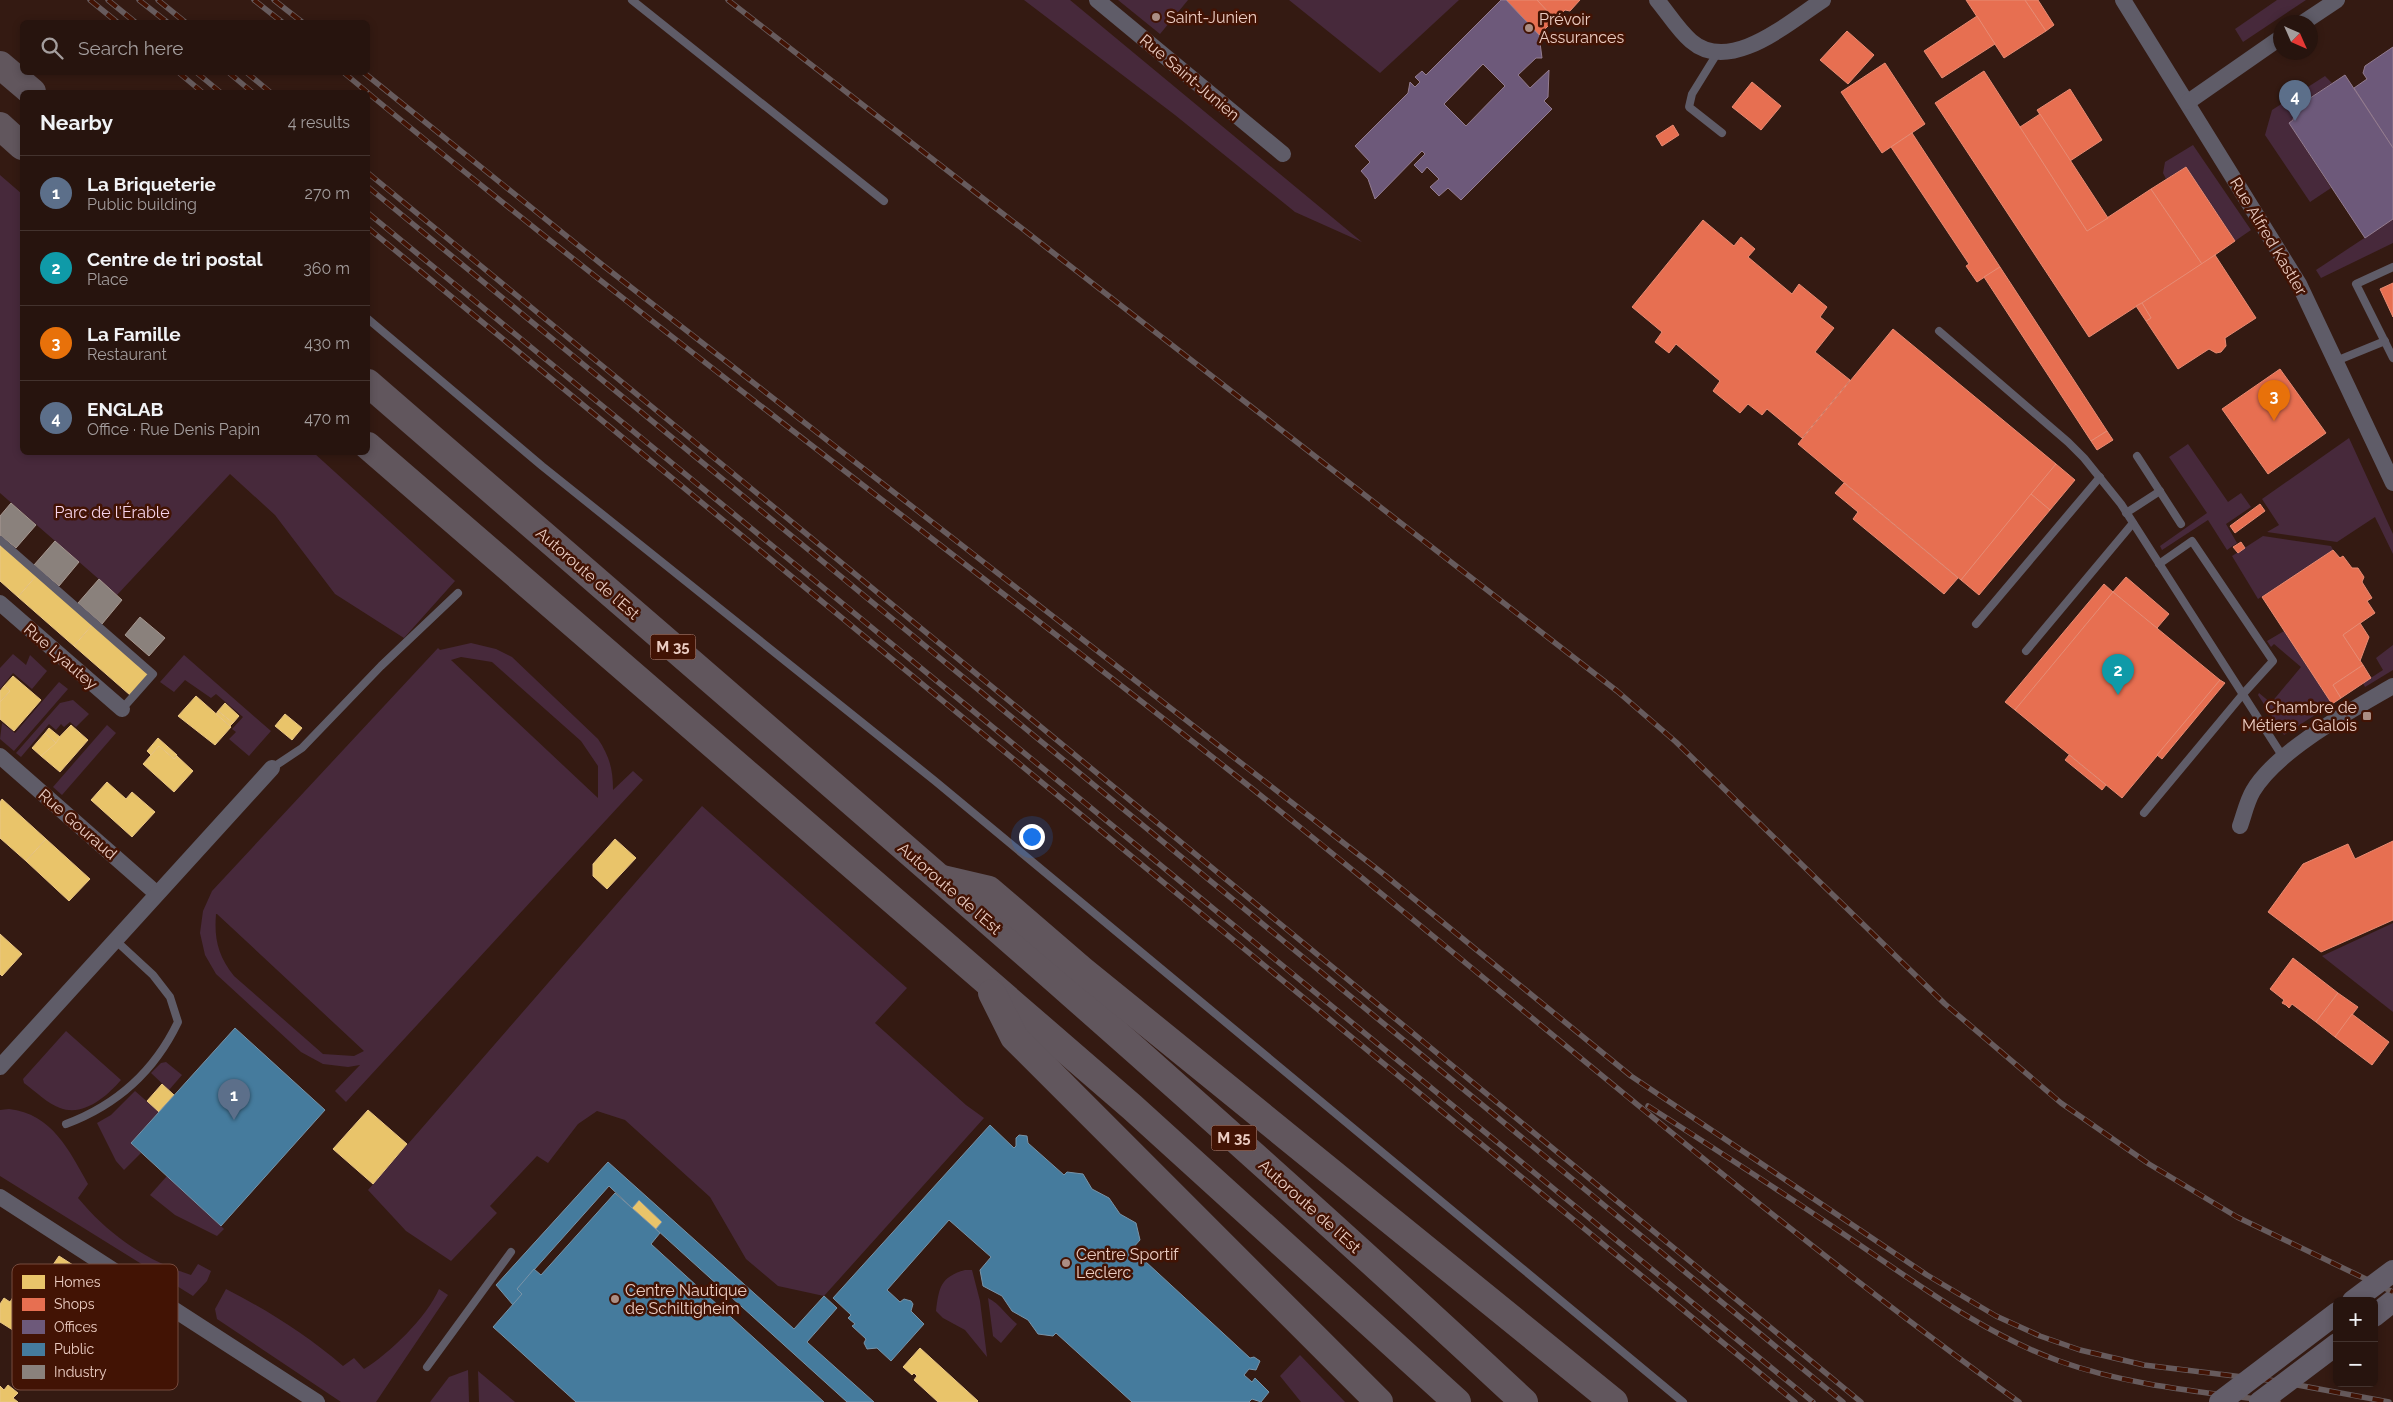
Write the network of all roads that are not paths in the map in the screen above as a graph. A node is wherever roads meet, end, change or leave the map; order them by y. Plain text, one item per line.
1 (632, 0) edge
2 (1097, 0) edge
3 (1657, 0) edge
4 (1823, 0) edge
5 (2123, 0) edge
6 (2337, 0) edge
7 (2314, 15) edge
8 (2273, 43) edge
9 (1718, 52) junction
10 (0, 65) edge
11 (30, 90) edge
12 (2188, 102) junction
13 (0, 126) edge
14 (1722, 133) dead end
15 (20, 144) edge
16 (1283, 154) dead end
17 (884, 201) dead end
18 (2393, 267) edge
19 (370, 321) edge
20 (1939, 332) dead end
21 (2385, 341) junction
22 (2393, 358) edge
23 (2336, 361) junction
24 (370, 385) edge
25 (370, 448) edge
26 (2137, 456) dead end
27 (2100, 476) junction
28 (2393, 483) edge
29 (2160, 491) junction
30 (2126, 513) junction
31 (2133, 524) junction
32 (2181, 524) dead end
33 (0, 540) edge
34 (2159, 564) junction
35 (458, 593) dead end
36 (0, 603) edge
37 (1976, 624) dead end
38 (2026, 651) dead end
39 (2393, 686) edge
40 (2243, 694) junction
41 (122, 709) joint
42 (2283, 757) junction
43 (2, 763) edge
44 (272, 768) joint
45 (2144, 813) dead end
46 (2240, 826) dead end
47 (939, 879) junction
48 (156, 893) junction
49 (114, 939) junction
50 (987, 983) junction
51 (0, 1067) edge
52 (66, 1124) dead end
53 (0, 1197) edge
54 (511, 1252) dead end
55 (104, 1264) edge
56 (2393, 1271) edge
57 (2359, 1297) edge
58 (2393, 1302) edge
59 (178, 1312) edge
60 (2378, 1313) edge
61 (2333, 1316) edge
62 (1315, 1338) junction
63 (2333, 1347) edge
64 (426, 1368) dead end
65 (317, 1402) edge
66 (1363, 1402) edge
67 (1379, 1402) edge
68 (1457, 1402) edge
69 (1524, 1402) edge
70 (1614, 1402) edge
71 (1683, 1402) edge
72 (2220, 1402) edge
73 (2260, 1402) edge

1 - 17 lane
2 - 16 street, Rue Saint-Junien
3 - 9 street
4 - 9 street
5 - 12 street, Rue Alfred Kastler
6 - 7 street
8 - 12 street
9 - 14 lane
10 - 11 highway
12 - 23 street, Rue Alfred Kastler
13 - 15 highway
18 - 21 lane
19 - 71 lane
20 - 27 lane
21 - 22 lane
21 - 23 lane
23 - 28 street, Rue Alfred Kastler
24 - 47 highway, Autoroute de l’Est / M 35
25 - 50 highway, M 35
26 - 29 lane
27 - 30 lane
27 - 37 lane
29 - 30 lane
29 - 32 lane
30 - 31 lane
31 - 34 lane
31 - 38 lane
33 - 41 lane
34 - 40 lane
34 - 40 lane
35 - 44 lane
36 - 41 street, Rue Lyautey
39 - 42 street
40 - 42 lane
40 - 45 lane
42 - 46 street
43 - 48 street, Rue Gouraud
44 - 48 street
47 - 69 highway, Autoroute de l’Est / M 35
47 - 70 highway
48 - 49 street
49 - 51 street
49 - 52 lane
50 - 62 highway
50 - 68 highway, M 35
53 - 55 street
54 - 64 lane
56 - 57 street, bridge
58 - 60 street
59 - 65 street
61 - 72 street, bridge
62 - 66 highway
62 - 67 highway
63 - 73 street, bridge

